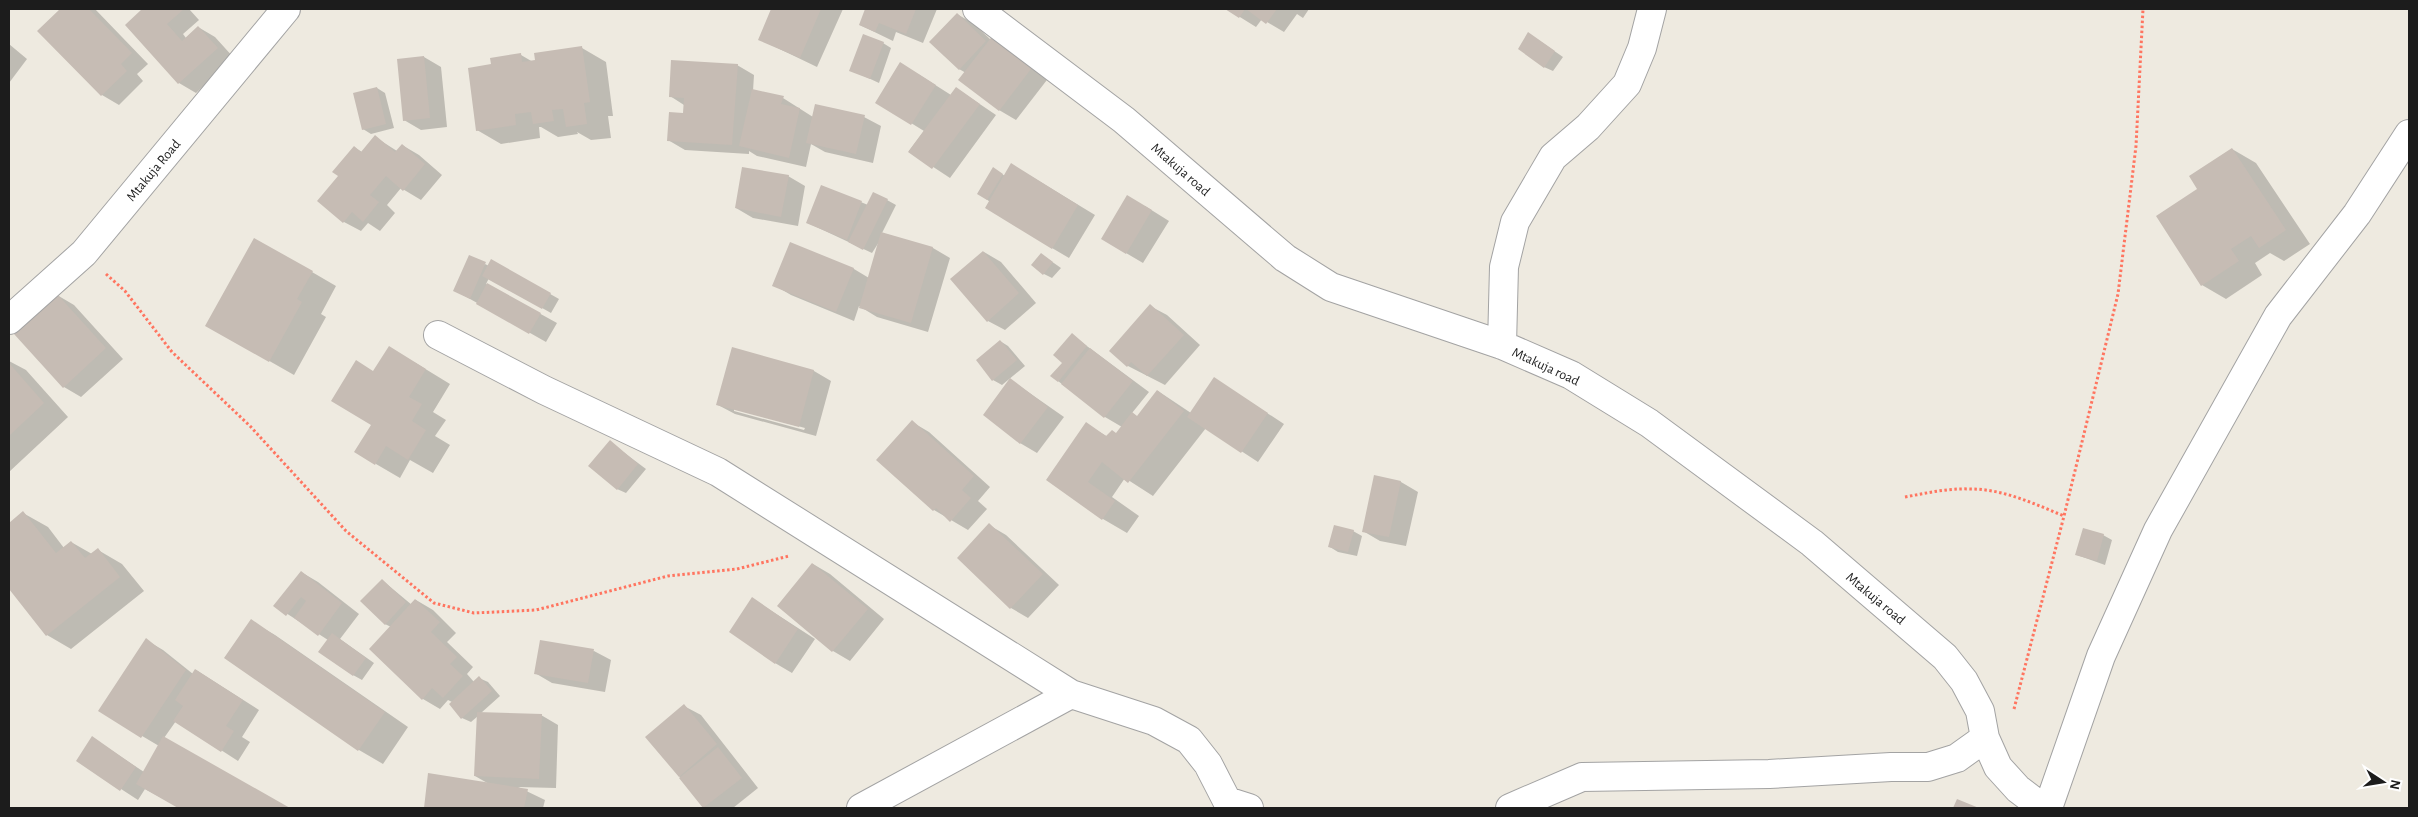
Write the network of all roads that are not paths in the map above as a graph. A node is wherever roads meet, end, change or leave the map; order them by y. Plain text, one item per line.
1 (286, 9) edge
2 (977, 9) edge
3 (1652, 9) edge
4 (2409, 134) edge
5 (9, 320) edge
6 (438, 335) dead end
7 (1502, 345) junction
8 (1071, 694) junction
9 (1985, 738) junction
10 (1233, 806) edge
11 (861, 808) edge
12 (1510, 808) edge
13 (2043, 808) edge
14 (2048, 808) edge

1 - 5 street, Mtakuja Road
2 - 7 street, Mtakuja road
3 - 7 street
4 - 14 street
6 - 8 street
7 - 9 street, Mtakuja road
8 - 10 street
8 - 11 street
9 - 12 street
9 - 13 street, Mtakuja road

